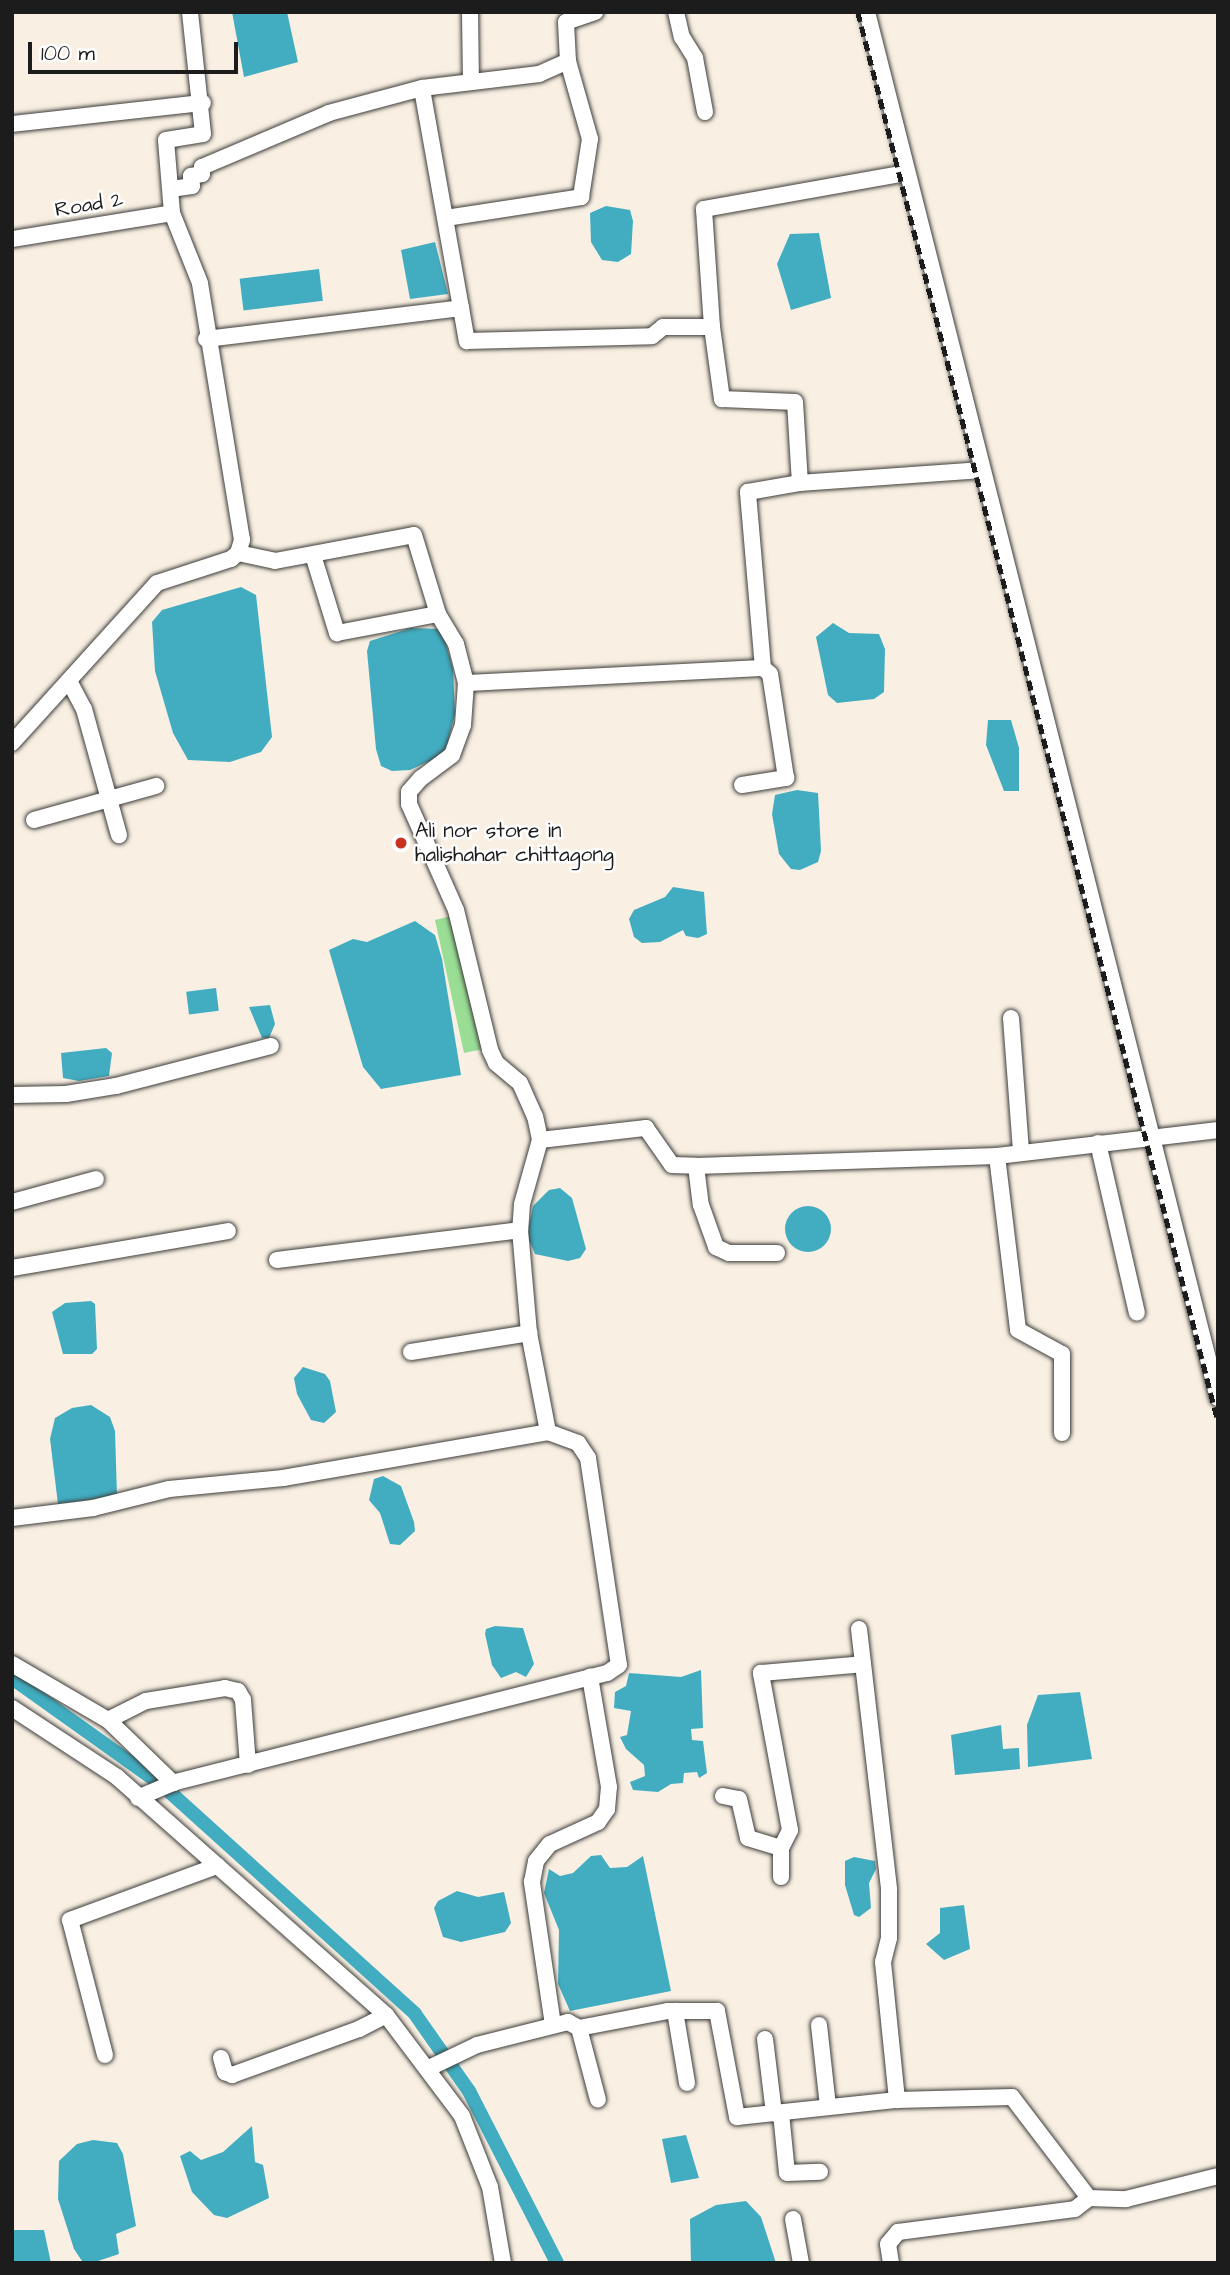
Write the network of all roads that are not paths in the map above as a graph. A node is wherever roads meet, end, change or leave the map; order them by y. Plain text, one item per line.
1 (190, 12) edge
2 (470, 12) edge
3 (595, 12) edge
4 (676, 12) edge
5 (867, 12) edge
6 (568, 61) junction
7 (471, 81) junction
8 (422, 88) junction
9 (203, 103) junction
10 (705, 112) dead end
11 (12, 124) edge
12 (906, 173) junction
13 (171, 189) junction
14 (172, 213) junction
15 (446, 218) junction
16 (12, 239) edge
17 (461, 308) junction
18 (712, 327) junction
19 (206, 340) junction
20 (982, 470) junction
21 (800, 483) junction
22 (239, 553) junction
23 (313, 555) junction
24 (438, 614) junction
25 (763, 668) junction
26 (68, 681) junction
27 (466, 683) junction
28 (12, 743) edge
29 (742, 785) dead end
30 (156, 786) dead end
31 (109, 797) junction
32 (34, 820) dead end
33 (120, 835) dead end
34 (1011, 1018) dead end
35 (271, 1046) dead end
36 (12, 1095) edge
37 (1218, 1129) edge
38 (1150, 1135) junction
39 (540, 1140) junction
40 (1098, 1143) junction
41 (1021, 1151) junction
42 (997, 1156) junction
43 (695, 1166) junction
44 (96, 1179) dead end
45 (12, 1202) edge
46 (520, 1230) junction
47 (228, 1231) dead end
48 (777, 1253) dead end
49 (278, 1260) dead end
50 (12, 1268) edge
51 (1137, 1313) dead end
52 (529, 1332) junction
53 (411, 1352) dead end
54 (1218, 1398) edge
55 (548, 1432) junction
56 (1062, 1433) dead end
57 (12, 1518) edge
58 (859, 1629) dead end
59 (12, 1664) edge
60 (863, 1664) junction
61 (590, 1677) junction
62 (12, 1708) edge
63 (108, 1720) junction
64 (248, 1765) junction
65 (170, 1784) junction
66 (723, 1796) dead end
67 (140, 1797) junction
68 (781, 1848) junction
69 (217, 1866) junction
70 (781, 1877) dead end
71 (675, 2011) junction
72 (386, 2015) junction
73 (553, 2025) junction
74 (820, 2025) dead end
75 (579, 2028) junction
76 (765, 2039) dead end
77 (105, 2055) dead end
78 (220, 2058) dead end
79 (429, 2068) junction
80 (687, 2083) dead end
81 (598, 2100) dead end
82 (897, 2100) junction
83 (828, 2107) junction
84 (778, 2113) junction
85 (820, 2172) dead end
86 (1218, 2176) edge
87 (1089, 2198) junction
88 (793, 2219) dead end
89 (503, 2263) edge
90 (801, 2263) edge
91 (891, 2263) edge

1 - 9 street
2 - 7 street
3 - 6 street
4 - 10 street
5 - 12 street
6 - 7 street
6 - 15 street
7 - 8 street
8 - 13 street
8 - 15 street
9 - 11 street
9 - 13 street
12 - 18 street
12 - 20 street
13 - 14 street
14 - 16 street, Road 2
14 - 19 street
15 - 17 street
17 - 18 street
17 - 19 street
18 - 21 street
19 - 22 street
20 - 21 street
20 - 38 street
21 - 25 street
22 - 23 street
22 - 26 street
23 - 24 street
23 - 24 street
24 - 27 street
25 - 27 street
25 - 29 street
26 - 28 street
26 - 31 street
27 - 39 street
30 - 31 street
31 - 32 street
31 - 33 street
34 - 41 street
35 - 36 street
37 - 38 street
38 - 40 street
38 - 54 street
39 - 43 street
39 - 46 street
40 - 41 street
40 - 51 street
41 - 42 street
42 - 43 street
42 - 56 street
43 - 48 street
44 - 45 street
46 - 49 street
46 - 52 street
47 - 50 street
52 - 53 street
52 - 55 street
55 - 57 street
55 - 61 street
58 - 60 street
59 - 63 street
60 - 68 street
60 - 82 street
61 - 64 street
61 - 73 street
62 - 67 street
63 - 64 street
63 - 65 street
64 - 65 street
65 - 67 street
66 - 68 street
67 - 69 street
68 - 70 street
69 - 72 street
69 - 77 street
71 - 75 street
71 - 80 street
71 - 84 street
72 - 78 street
72 - 79 street
73 - 75 street
73 - 79 street
74 - 83 street
75 - 81 street
76 - 84 street
79 - 89 street
82 - 83 street
82 - 87 street
83 - 84 street
84 - 85 street
86 - 87 street
87 - 91 street
88 - 90 street

